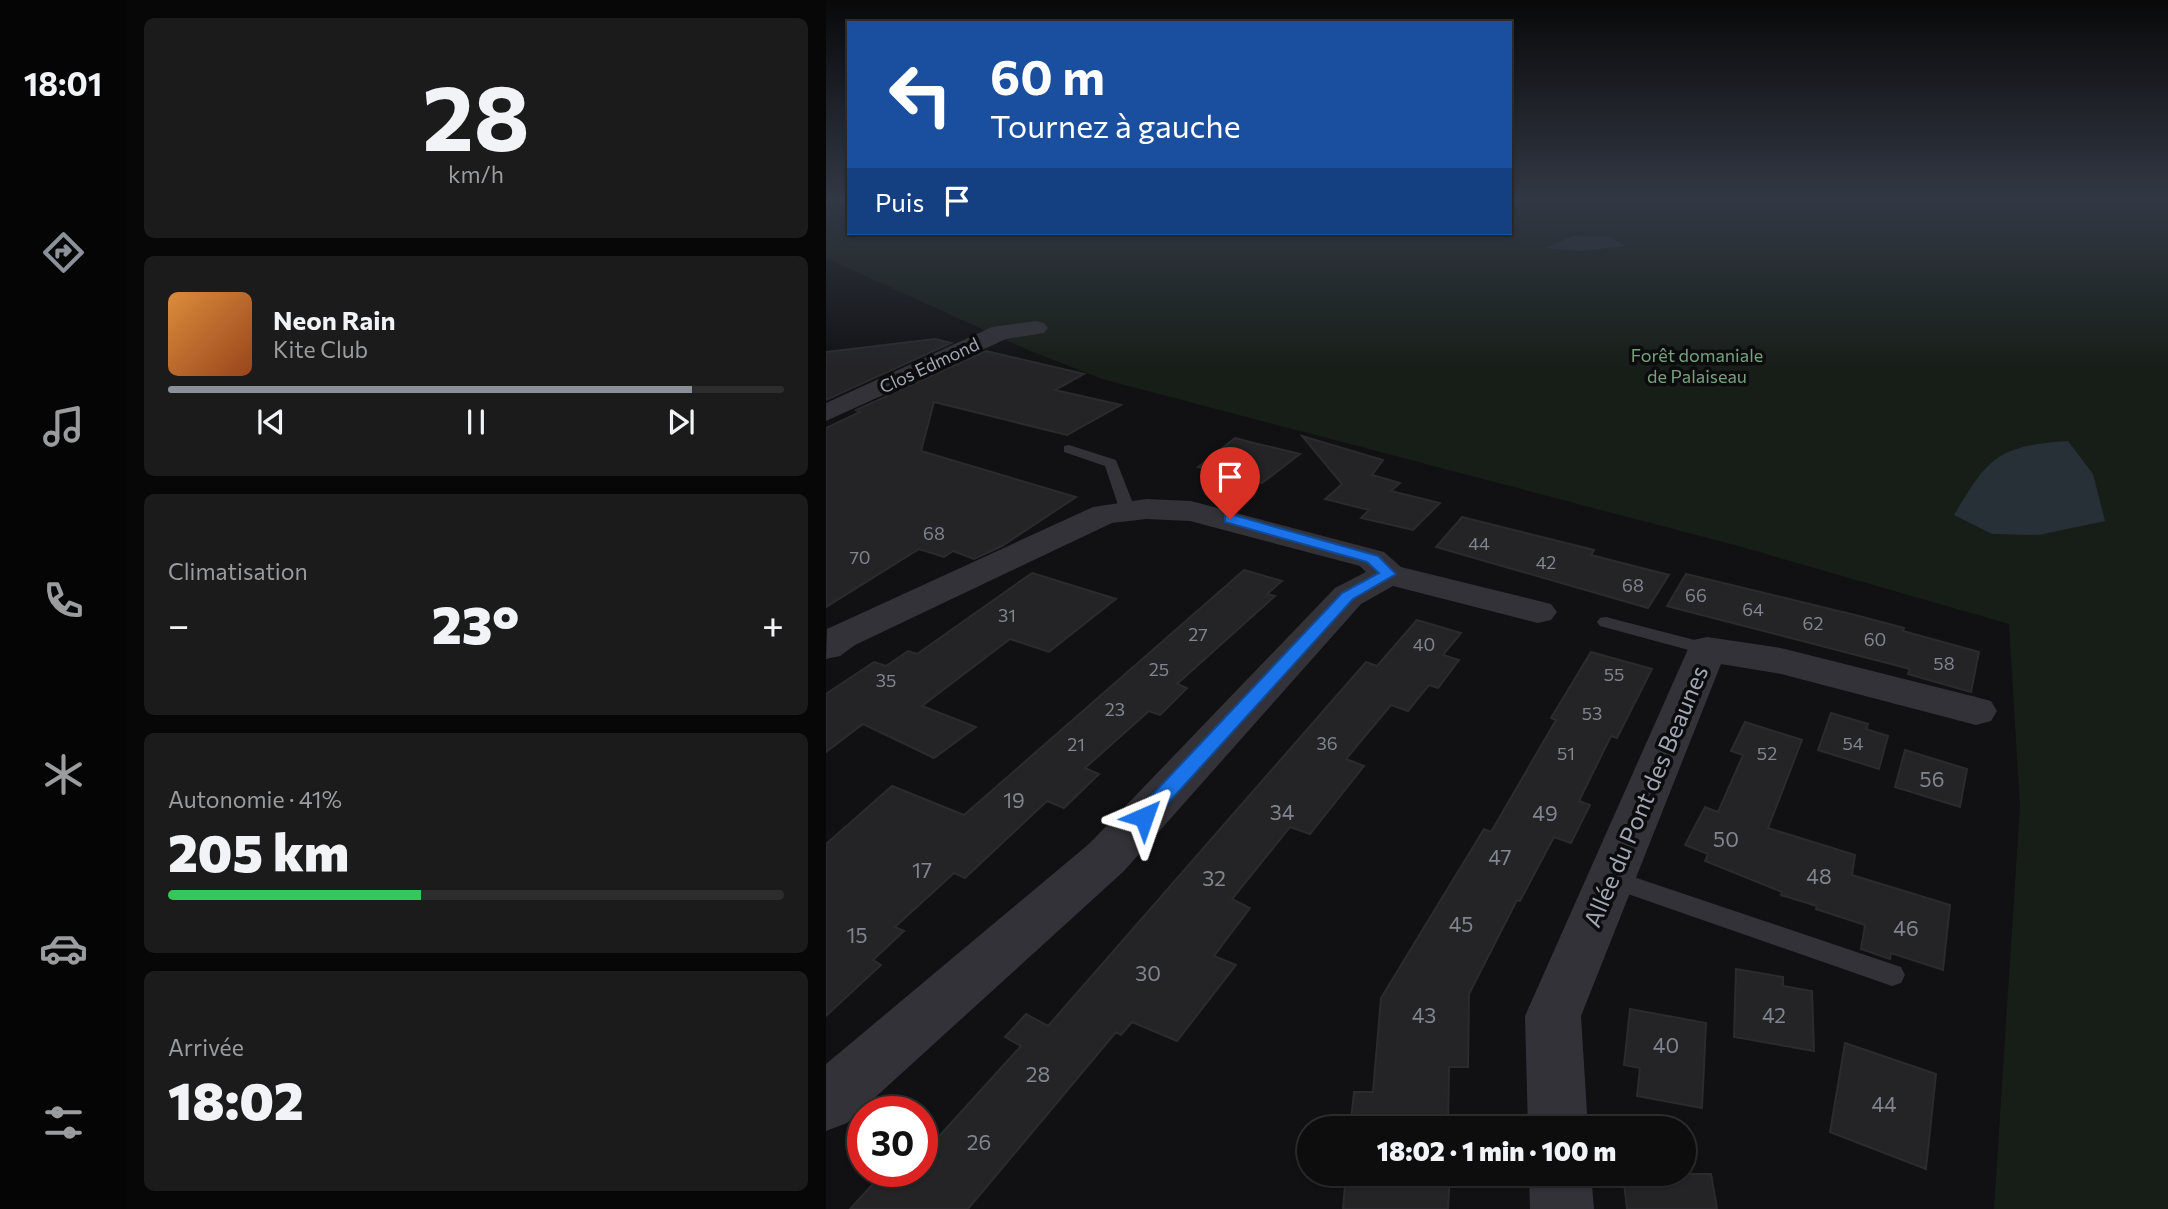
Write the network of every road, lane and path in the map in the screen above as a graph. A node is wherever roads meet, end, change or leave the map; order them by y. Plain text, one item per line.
1 (1036, 328) dead end
2 (826, 413) edge
3 (1069, 449) dead end
4 (1128, 511) junction
5 (1389, 574) junction
6 (1538, 612) dead end
7 (1606, 622) dead end
8 (826, 647) edge
9 (1707, 649) junction
10 (1976, 711) dead end
11 (1610, 878) junction
12 (1892, 975) dead end
13 (826, 1102) edge
14 (1557, 1116) edge
15 (1561, 1186) edge
16 (1562, 1209) edge

1 - 2 street, Clos Edmond
3 - 4 lane
4 - 5 street
4 - 8 street
5 - 6 street
5 - 13 street
7 - 9 lane
9 - 10 street, Allée du Pont des Beaunes
9 - 11 street, Allée du Pont des Beaunes
11 - 12 lane
11 - 14 street, Allée du Pont des Beaunes
15 - 16 street

